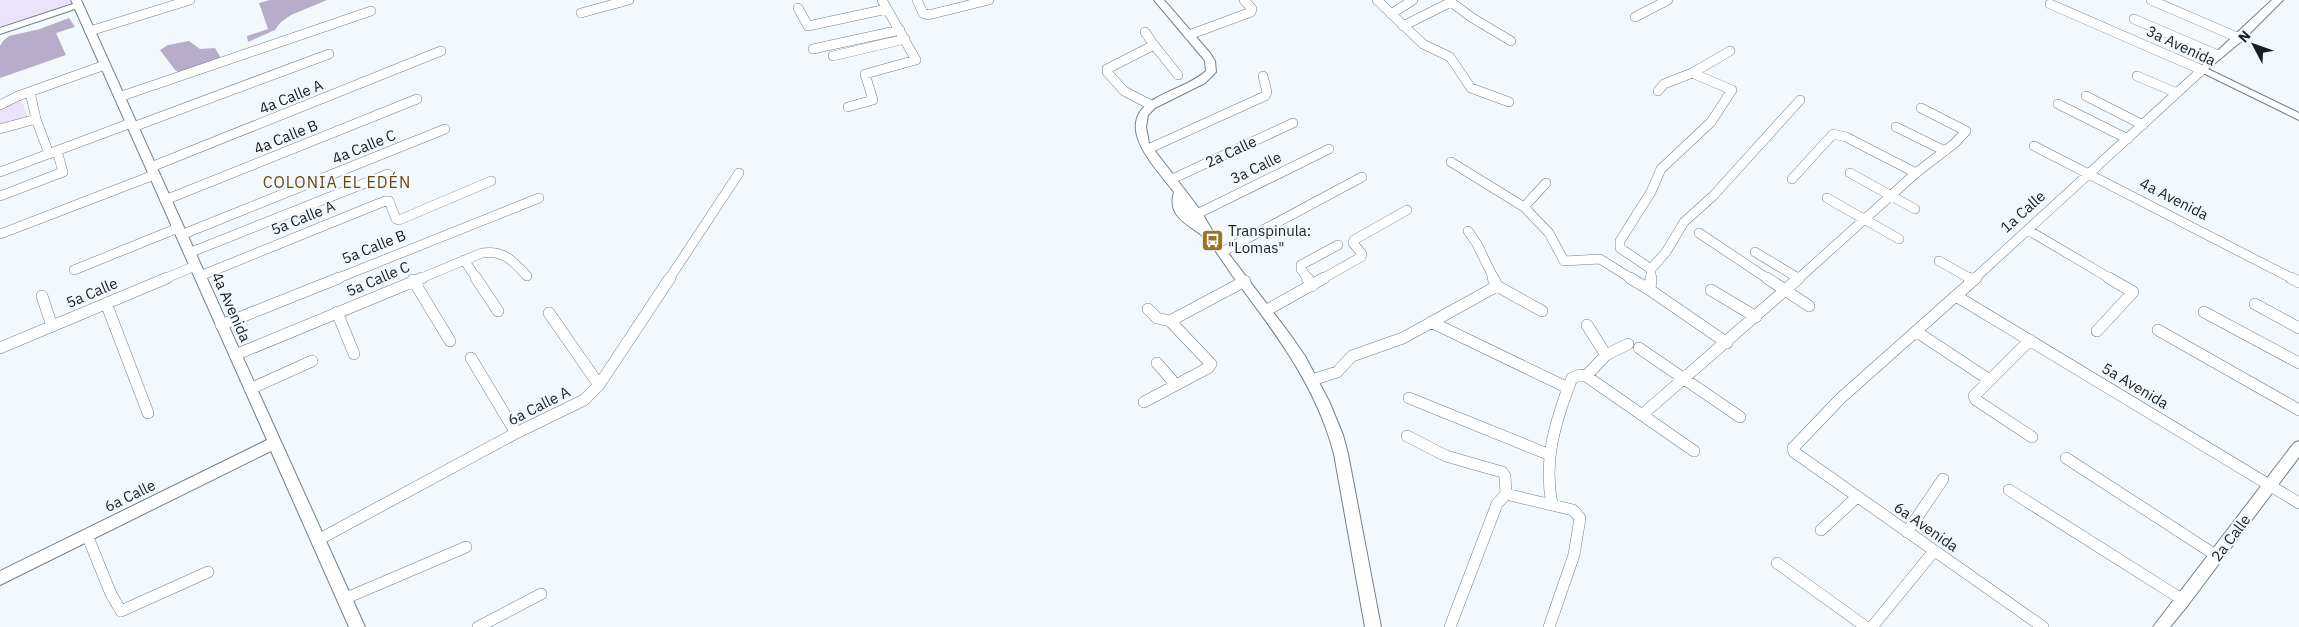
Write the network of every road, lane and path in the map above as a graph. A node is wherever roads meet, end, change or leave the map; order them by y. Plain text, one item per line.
1 (190, 0) edge
2 (629, 0) edge
3 (882, 0) edge
4 (917, 0) edge
5 (990, 0) edge
6 (1159, 0) edge
7 (1244, 0) edge
8 (1377, 0) edge
9 (1413, 0) edge
10 (1668, 0) edge
11 (2151, 0) edge
12 (2278, 0) edge
13 (77, 3) edge
14 (2050, 4) dead end
15 (798, 8) dead end
16 (887, 9) junction
17 (371, 11) dead end
18 (581, 12) dead end
19 (1391, 14) junction
20 (1635, 17) dead end
21 (2134, 19) dead end
22 (1403, 26) junction
23 (900, 30) junction
24 (0, 31) edge
25 (90, 31) junction
26 (1145, 32) dead end
27 (1189, 35) junction
28 (2239, 38) junction
29 (905, 40) junction
30 (1512, 41) dead end
31 (1154, 45) junction
32 (813, 49) dead end
33 (441, 51) dead end
34 (1730, 51) dead end
35 (329, 54) dead end
36 (2218, 55) junction
37 (833, 56) dead end
38 (105, 65) junction
39 (2202, 70) junction
40 (1692, 73) junction
41 (1178, 75) dead end
42 (1264, 76) dead end
43 (2137, 76) dead end
44 (1658, 91) dead end
45 (30, 92) junction
46 (2177, 93) junction
47 (2086, 96) dead end
48 (119, 97) junction
49 (417, 99) dead end
50 (1800, 100) dead end
51 (1509, 102) dead end
52 (2058, 104) dead end
53 (0, 105) edge
54 (1151, 106) junction
55 (848, 107) dead end
56 (1921, 108) dead end
57 (2299, 117) edge
58 (36, 119) junction
59 (1293, 123) dead end
60 (132, 125) junction
61 (2143, 125) junction
62 (1896, 127) dead end
63 (0, 129) edge
64 (445, 129) dead end
65 (2128, 139) junction
66 (2034, 146) dead end
67 (1329, 148) dead end
68 (1148, 149) junction
69 (1945, 151) junction
70 (53, 152) junction
71 (1451, 162) dead end
72 (153, 171) junction
73 (0, 172) edge
74 (1916, 172) junction
75 (739, 173) dead end
76 (1850, 173) dead end
77 (388, 174) dead end
78 (2089, 174) junction
79 (1362, 177) dead end
80 (1792, 179) dead end
81 (1170, 180) junction
82 (491, 181) dead end
83 (1546, 183) dead end
84 (1179, 193) junction
85 (0, 196) edge
86 (1890, 196) junction
87 (539, 198) dead end
88 (1827, 198) dead end
89 (166, 200) junction
90 (1524, 207) junction
91 (1915, 209) dead end
92 (1407, 210) dead end
93 (1197, 214) junction
94 (1864, 219) junction
95 (2028, 230) junction
96 (1468, 231) dead end
97 (180, 232) junction
98 (1699, 233) dead end
99 (0, 234) edge
100 (1210, 237) junction
101 (1899, 239) dead end
102 (1338, 245) dead end
103 (1222, 252) junction
104 (1755, 252) dead end
105 (189, 253) junction
106 (464, 260) junction
107 (1939, 261) dead end
108 (1651, 269) junction
109 (74, 270) dead end
110 (197, 271) junction
111 (527, 276) dead end
112 (1798, 278) junction
113 (413, 280) junction
114 (1973, 280) junction
115 (1245, 282) junction
116 (2299, 282) edge
117 (1312, 286) junction
118 (1497, 286) junction
119 (1650, 290) junction
120 (1711, 290) dead end
121 (1785, 290) junction
122 (42, 296) dead end
123 (1956, 296) junction
124 (106, 303) junction
125 (2255, 304) dead end
126 (1809, 306) dead end
127 (1148, 309) dead end
128 (1267, 310) junction
129 (498, 311) dead end
130 (1542, 311) dead end
131 (337, 312) junction
132 (2204, 312) dead end
133 (549, 313) dead end
134 (1756, 317) junction
135 (1170, 321) junction
136 (1432, 322) junction
137 (221, 325) junction
138 (1587, 325) dead end
139 (52, 326) junction
140 (2299, 328) edge
141 (2158, 330) dead end
142 (2097, 331) dead end
143 (1916, 332) junction
144 (2030, 340) junction
145 (450, 341) dead end
146 (1727, 343) junction
147 (1628, 344) dead end
148 (0, 348) edge
149 (1639, 348) dead end
150 (354, 354) dead end
151 (235, 355) junction
152 (1606, 355) junction
153 (471, 358) dead end
154 (312, 361) dead end
155 (1157, 363) dead end
156 (2299, 363) edge
157 (1586, 376) junction
158 (1685, 378) junction
159 (1988, 379) junction
160 (1312, 380) junction
161 (599, 385) junction
162 (1176, 385) junction
163 (1568, 388) junction
164 (250, 389) junction
165 (1409, 398) dead end
166 (1144, 402) dead end
167 (2299, 410) edge
168 (148, 413) dead end
169 (1643, 414) junction
170 (1740, 417) dead end
171 (516, 434) junction
172 (1407, 436) dead end
173 (2032, 437) dead end
174 (274, 443) junction
175 (2299, 447) edge
176 (1793, 450) joint
177 (1694, 451) dead end
178 (1550, 456) junction
179 (2066, 458) dead end
180 (1944, 479) dead end
181 (2270, 485) junction
182 (2009, 490) dead end
183 (1506, 494) junction
184 (1857, 497) junction
185 (2299, 503) edge
186 (1552, 504) junction
187 (1821, 530) dead end
188 (1908, 532) junction
189 (87, 535) junction
190 (318, 540) junction
191 (466, 547) dead end
192 (1934, 551) junction
193 (2217, 556) junction
194 (1777, 563) dead end
195 (208, 572) dead end
196 (0, 578) edge
197 (541, 594) dead end
198 (344, 599) junction
199 (2183, 600) junction
200 (357, 627) edge
201 (478, 627) edge
202 (1373, 627) edge
203 (1450, 627) edge
204 (1548, 627) edge
205 (1866, 627) edge
206 (1872, 627) edge
207 (2043, 627) edge
208 (2161, 627) edge

1 - 25 street
2 - 18 street
3 - 16 street
4 - 5 street
6 - 27 street
7 - 27 street
8 - 19 street
9 - 19 street
10 - 20 street
11 - 28 street
12 - 28 street, 1a Calle
13 - 24 street
13 - 25 street, 4a Avenida
14 - 39 street, 3a Avenida
15 - 16 street
16 - 23 street
17 - 48 street
19 - 22 street
21 - 36 street
22 - 30 street
22 - 51 street
23 - 29 street
23 - 32 street
25 - 38 street, 4a Avenida
26 - 31 street
27 - 54 street
28 - 36 street, 1a Calle
29 - 37 street
29 - 55 street
31 - 41 street
31 - 54 street
33 - 72 street, 4a Calle A
34 - 40 street
35 - 60 street
36 - 39 street, 1a Calle
38 - 45 street
38 - 48 street, 4a Avenida
39 - 46 street, 1a Calle
39 - 57 street, 3a Avenida
40 - 44 street
40 - 108 street
42 - 68 street
43 - 46 street
45 - 53 street
45 - 58 street
46 - 61 street, 1a Calle
47 - 61 street
48 - 60 street, 4a Avenida
49 - 89 street, 4a Calle B
50 - 108 street
52 - 65 street
54 - 68 street
56 - 69 street
58 - 63 street
58 - 70 street
59 - 81 street, 2a Calle
60 - 70 street
60 - 72 street, 4a Avenida
61 - 65 street, 1a Calle
62 - 69 street
64 - 97 street, 4a Calle C
65 - 78 street, 1a Calle
66 - 78 street, 4a Avenida
67 - 93 street, 3a Calle
68 - 81 street
69 - 74 street
70 - 73 street
70 - 85 street
71 - 90 street
72 - 89 street, 4a Avenida
72 - 99 street, 4a Calle A
74 - 80 street
74 - 86 street
75 - 161 street, 6a Calle A
76 - 86 street
77 - 105 street
78 - 95 street, 1a Calle
78 - 116 street, 4a Avenida
79 - 103 street
81 - 84 street
82 - 110 street, 5a Calle A
83 - 90 street
84 - 93 street
84 - 100 street
86 - 91 street
86 - 94 street
87 - 137 street, 5a Calle B
88 - 94 street
89 - 97 street, 4a Avenida
90 - 119 street
92 - 117 street
93 - 100 street
94 - 101 street
94 - 112 street
95 - 114 street, 1a Calle
95 - 142 street
96 - 118 street
97 - 105 street, 4a Avenida
97 - 109 street, 4a Calle C
98 - 121 street
100 - 103 street
102 - 117 street
103 - 115 street
104 - 112 street
105 - 110 street, 4a Avenida
106 - 111 street, 5a Calle C
106 - 113 street, 5a Calle C
106 - 129 street
107 - 114 street
108 - 119 street
110 - 124 street, 5a Calle
110 - 137 street, 4a Avenida
112 - 121 street
113 - 131 street, 5a Calle C
113 - 145 street
114 - 123 street, 1a Calle
115 - 128 street
115 - 135 street
117 - 128 street
118 - 130 street
118 - 136 street
119 - 146 street
120 - 134 street
121 - 126 street
121 - 134 street
122 - 139 street
123 - 143 street, 1a Calle
123 - 144 street, 5a Avenida
124 - 139 street, 5a Calle
124 - 168 street
125 - 140 street
127 - 135 street
128 - 160 street
131 - 150 street
131 - 151 street, 5a Calle C
132 - 156 street
133 - 161 street
134 - 146 street
135 - 162 street
136 - 160 street
136 - 163 street
137 - 151 street, 4a Avenida
138 - 152 street
139 - 148 street, 5a Calle
141 - 167 street
143 - 159 street
143 - 176 street, 1a Calle
144 - 159 street
144 - 181 street, 5a Avenida
146 - 158 street
147 - 152 street
149 - 158 street
151 - 164 street, 4a Avenida
152 - 157 street
153 - 171 street
154 - 164 street
155 - 162 street
157 - 163 street
157 - 169 street
158 - 169 street
158 - 170 street
159 - 173 street
160 - 202 street
161 - 171 street, 6a Calle A
162 - 166 street
163 - 178 street
164 - 174 street, 4a Avenida
165 - 178 street
169 - 177 street
171 - 190 street, 6a Calle A
172 - 183 street
174 - 189 street, 6a Calle
174 - 190 street, 4a Avenida
175 - 181 street, 2a Calle
176 - 184 street, 6a Avenida
178 - 186 street
179 - 193 street
180 - 188 street
181 - 185 street, 5a Avenida
181 - 193 street, 2a Calle
182 - 199 street
183 - 186 street
183 - 203 street
184 - 187 street
184 - 188 street, 6a Avenida
186 - 204 street
188 - 192 street, 6a Avenida
189 - 195 street
189 - 196 street, 6a Calle
190 - 198 street, 4a Avenida
191 - 198 street
192 - 206 street
192 - 207 street, 6a Avenida
193 - 199 street, 2a Calle
194 - 205 street
197 - 201 street
198 - 200 street, 4a Avenida
199 - 208 street, 2a Calle

